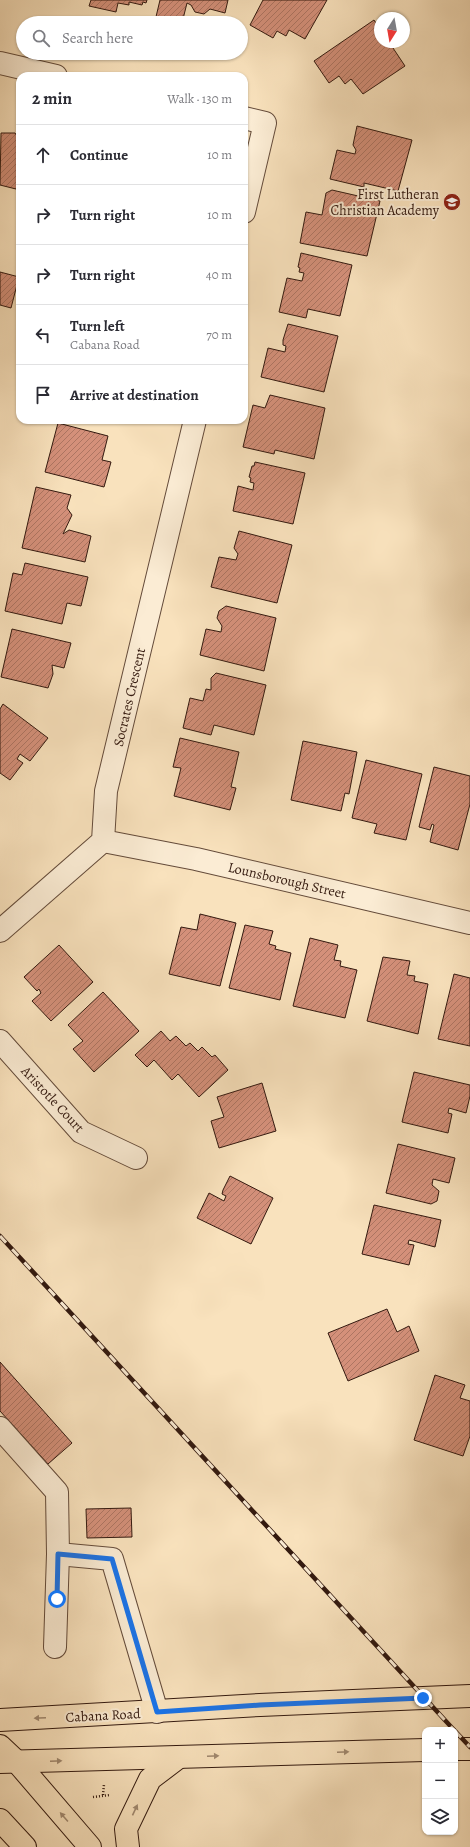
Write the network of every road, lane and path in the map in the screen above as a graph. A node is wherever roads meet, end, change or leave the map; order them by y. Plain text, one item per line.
1 (0, 63) edge
2 (39, 72) edge
3 (248, 119) edge
4 (248, 195) edge
5 (193, 424) edge
6 (103, 841) junction
7 (470, 923) edge
8 (0, 931) edge
9 (0, 1041) edge
10 (136, 1158) dead end
11 (0, 1428) edge
12 (58, 1554) junction
13 (55, 1647) dead end
14 (470, 1696) edge
15 (157, 1712) junction
16 (0, 1720) edge
17 (0, 1746) edge
18 (458, 1749) edge
19 (470, 1749) edge
20 (422, 1750) edge
21 (179, 1757) junction
22 (8, 1762) edge
23 (104, 1782) dead end
24 (103, 1795) junction
25 (110, 1795) dead end
26 (93, 1797) dead end
27 (0, 1820) edge
28 (26, 1847) edge
29 (90, 1847) edge
30 (128, 1847) edge

1 - 2 street
3 - 4 street
5 - 6 street, Socrates Crescent
6 - 7 street, Lounsborough Street
6 - 8 street
9 - 10 street, Aristotle Court
11 - 12 street
12 - 13 street
12 - 15 street
14 - 15 main road, Cabana Road
15 -> 16 main road, Cabana Road
17 - 22 main road
18 - 19 main road
21 -> 20 main road
22 -> 21 main road
30 -> 21 main road
29 -> 22 main road
23 - 24 path
24 - 25 path
24 - 26 path
27 - 28 main road

